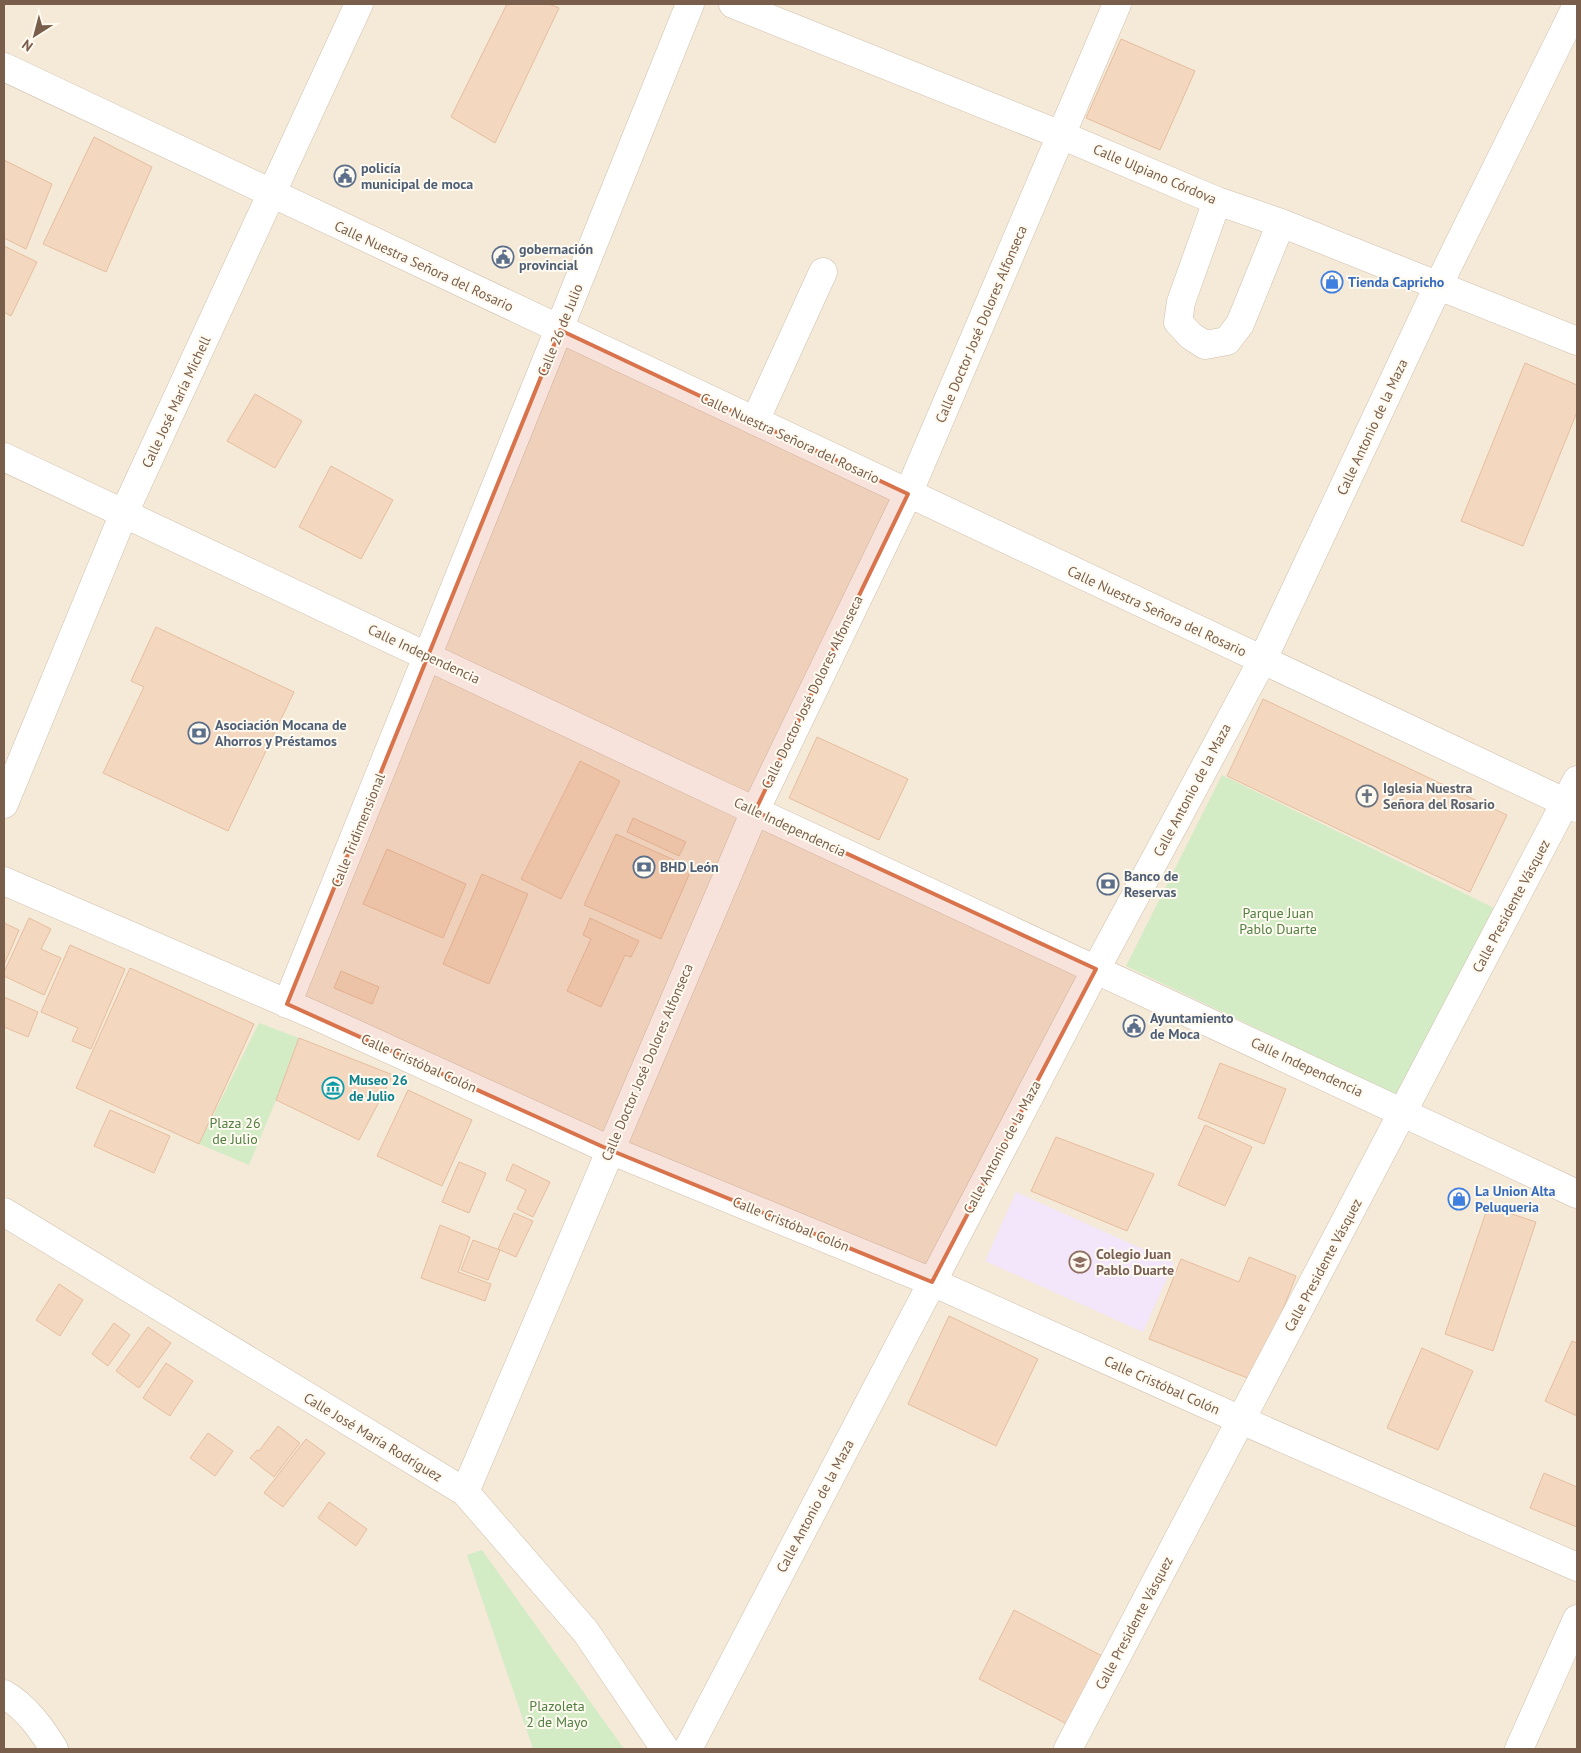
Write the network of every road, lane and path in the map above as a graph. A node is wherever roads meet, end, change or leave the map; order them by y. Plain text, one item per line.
1 (359, 4) edge
2 (690, 4) edge
3 (733, 4) edge
4 (1117, 4) edge
5 (1577, 5) edge
6 (4, 68) edge
7 (1062, 135) junction
8 (271, 194) junction
9 (1217, 201) junction
10 (1281, 223) junction
11 (823, 272) dead end
12 (1438, 286) junction
13 (560, 330) junction
14 (1577, 341) edge
15 (755, 421) junction
16 (4, 457) edge
17 (908, 494) junction
18 (124, 513) junction
19 (429, 656) junction
20 (1262, 661) junction
21 (1573, 797) edge
22 (4, 804) edge
23 (755, 811) junction
24 (4, 881) edge
25 (1096, 969) junction
26 (287, 1004) junction
27 (1403, 1112) junction
28 (610, 1150) junction
29 (1577, 1194) edge
30 (4, 1212) edge
31 (932, 1282) junction
32 (1241, 1420) junction
33 (465, 1492) junction
34 (1577, 1567) edge
35 (1577, 1619) edge
36 (4, 1694) edge
37 (54, 1749) edge
38 (665, 1749) edge
39 (688, 1749) edge
40 (1068, 1749) edge
41 (1519, 1749) edge

1 - 8 street, Calle José María Michell
2 - 13 street, Calle 26 de Julio
3 - 7 street, Calle Ulpiano Córdova
4 - 7 street, Calle Doctor José Dolores Alfonseca
5 - 12 street, Calle Antonio de la Maza
6 - 8 street, Calle Nuestra Señora del Rosario
7 - 9 street, Calle Ulpiano Córdova
7 - 17 street, Calle Doctor José Dolores Alfonseca
8 - 13 street, Calle Nuestra Señora del Rosario
8 - 18 street, Calle José María Michell
9 - 10 street, Calle Ulpiano Córdova
9 - 10 street
10 - 12 street, Calle Ulpiano Córdova
11 - 15 street
12 - 14 street, Calle Ulpiano Córdova
12 - 20 street, Calle Antonio de la Maza
13 - 15 street, Calle Nuestra Señora del Rosario
13 - 19 street, Calle 26 de Julio
15 - 17 street, Calle Nuestra Señora del Rosario
16 - 18 street, Calle Independencia
17 - 20 street, Calle Nuestra Señora del Rosario
17 - 23 street, Calle Doctor José Dolores Alfonseca
18 - 19 street, Calle Independencia
18 - 22 street, Calle José María Michell
19 - 23 street, Calle Independencia
19 - 26 street, Calle Tridimensional
20 - 21 street, Calle Nuestra Señora del Rosario
20 - 25 street, Calle Antonio de la Maza
21 - 27 street, Calle Presidente Vásquez
23 - 25 street, Calle Independencia
23 - 28 street, Calle Doctor José Dolores Alfonseca
24 - 26 street, Calle Cristóbal Colón
25 - 27 street, Calle Independencia
25 - 31 street, Calle Antonio de la Maza
26 - 28 street, Calle Cristóbal Colón
27 - 29 street, Calle Independencia
27 - 32 street, Calle Presidente Vásquez
28 - 31 street, Calle Cristóbal Colón
28 - 33 street, Calle Doctor José Dolores Alfonseca
30 - 33 street, Calle José María Rodríguez
31 - 32 street, Calle Cristóbal Colón
31 - 39 street, Calle Antonio de la Maza
32 - 34 street, Calle Cristóbal Colón
32 - 40 street, Calle Presidente Vásquez
33 - 38 street, Calle José María Rodríguez
35 - 41 street
36 - 37 street

